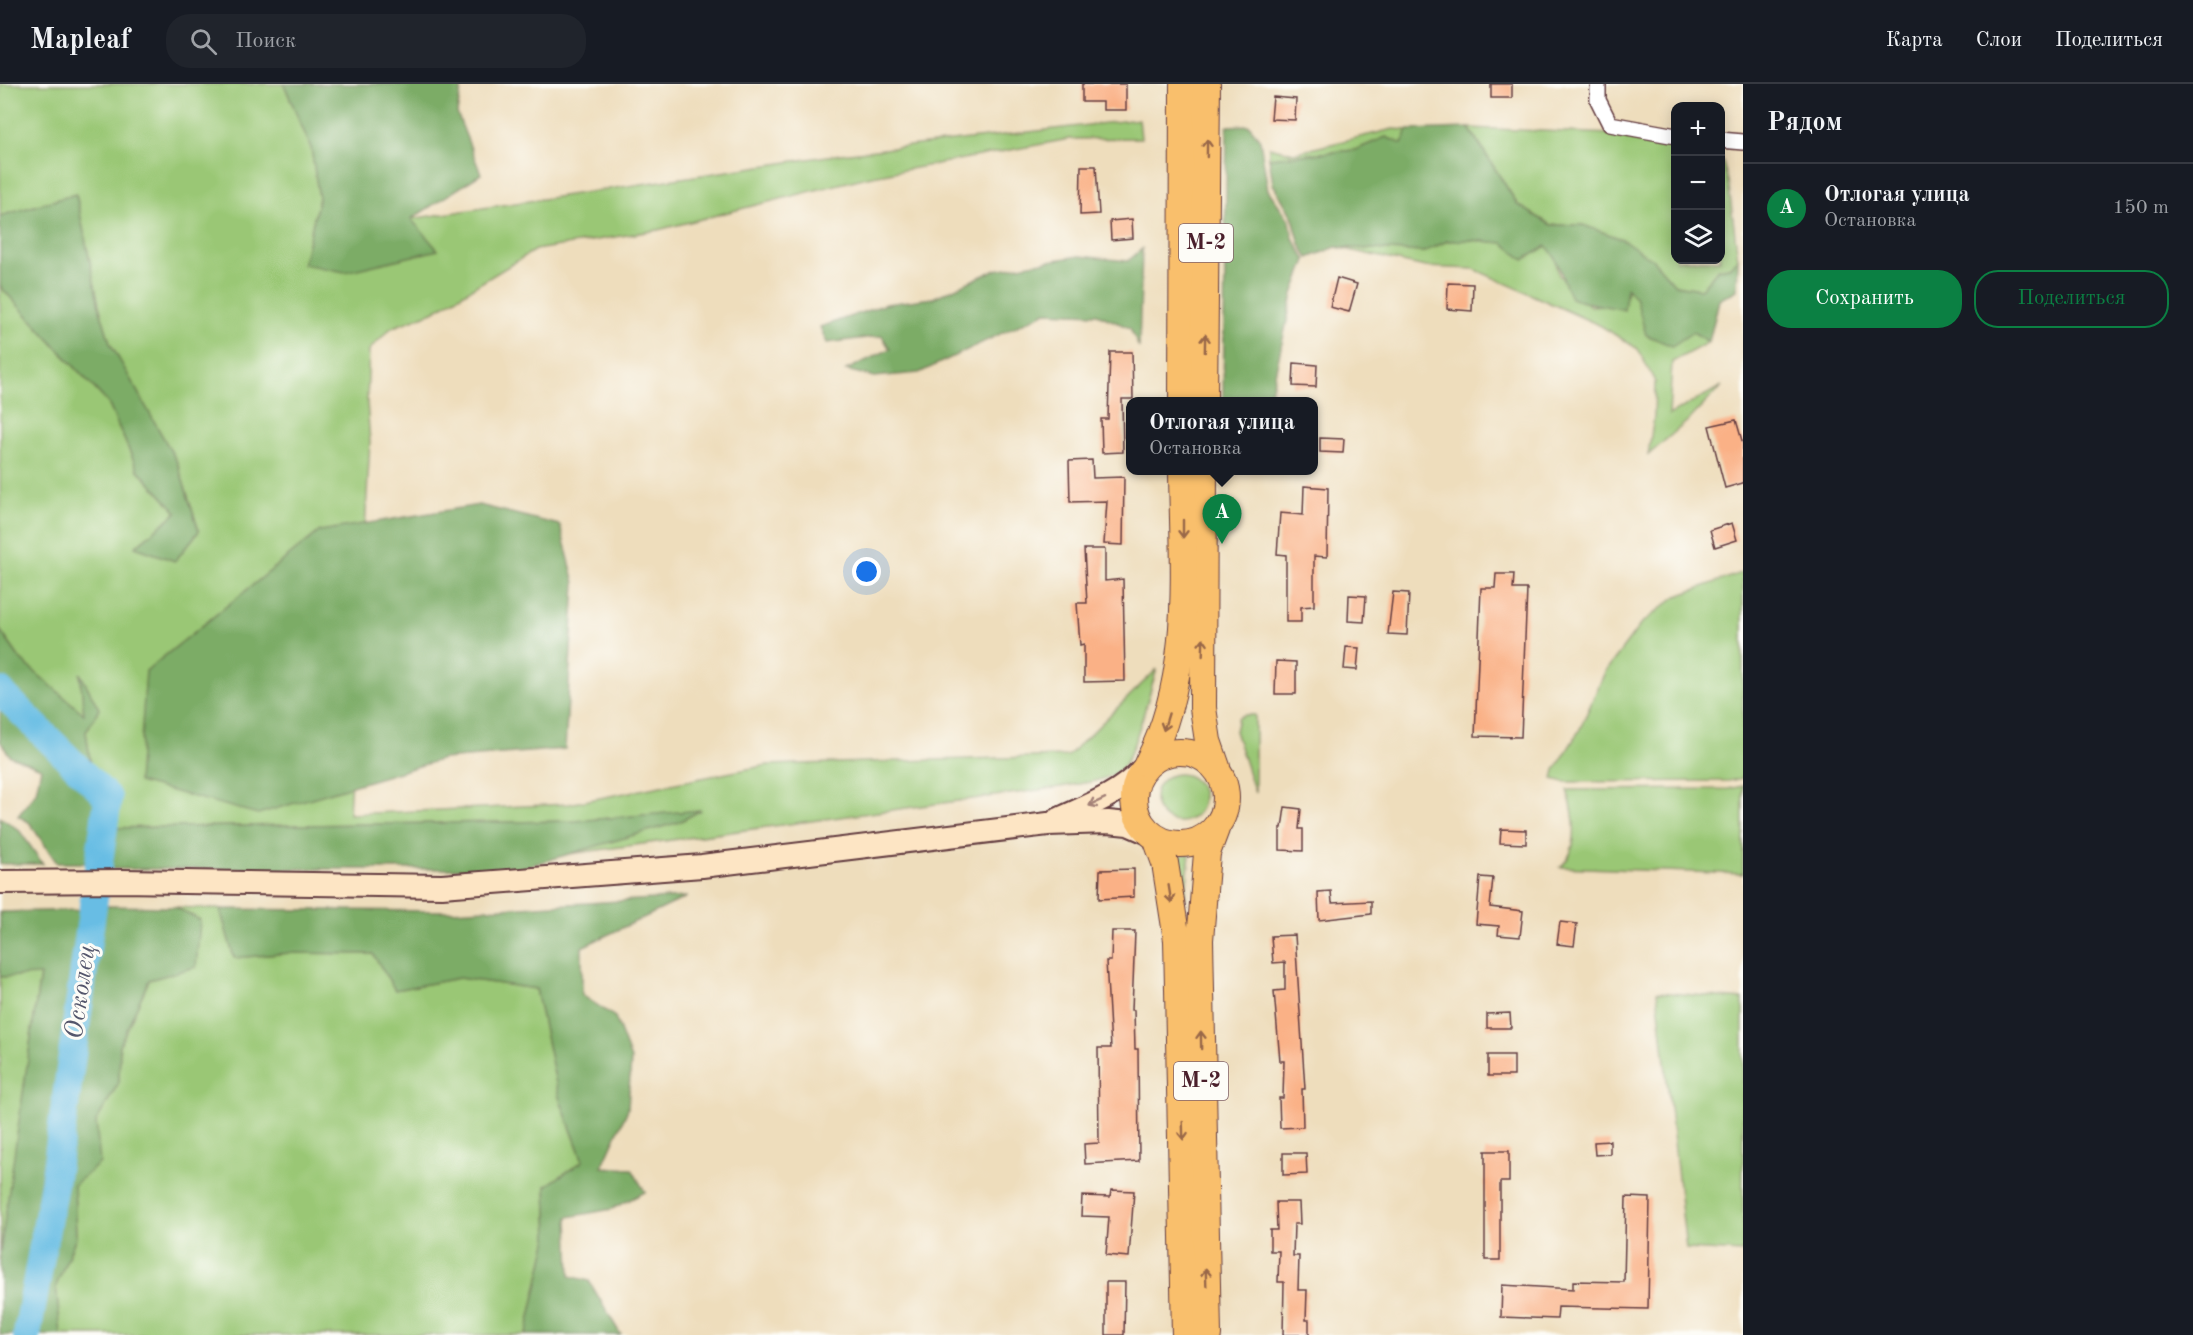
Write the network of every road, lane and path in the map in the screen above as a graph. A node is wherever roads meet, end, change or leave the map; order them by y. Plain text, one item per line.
1 (1183, 84) edge
2 (1207, 84) edge
3 (1598, 84) edge
4 (1671, 135) edge
5 (1725, 140) edge
6 (1743, 142) edge
7 (1182, 397) edge
8 (1204, 397) edge
9 (1182, 475) edge
10 (1204, 475) edge
11 (1144, 767) junction
12 (1216, 767) junction
13 (1048, 824) junction
14 (1216, 829) junction
15 (1154, 836) junction
16 (0, 882) edge
17 (1185, 1335) edge
18 (1208, 1335) edge

1 - 7 main road, М-2
8 -> 2 main road, М-2
3 - 4 street
5 - 6 street
9 -> 11 main road, М-2
12 -> 10 main road, М-2
11 - 12 main road
11 -> 13 main road
11 - 15 main road, М-2
12 - 14 main road, М-2
13 - 15 main road
13 - 16 main road
14 - 15 main road
18 -> 14 main road, М-2
15 -> 17 main road, М-2

